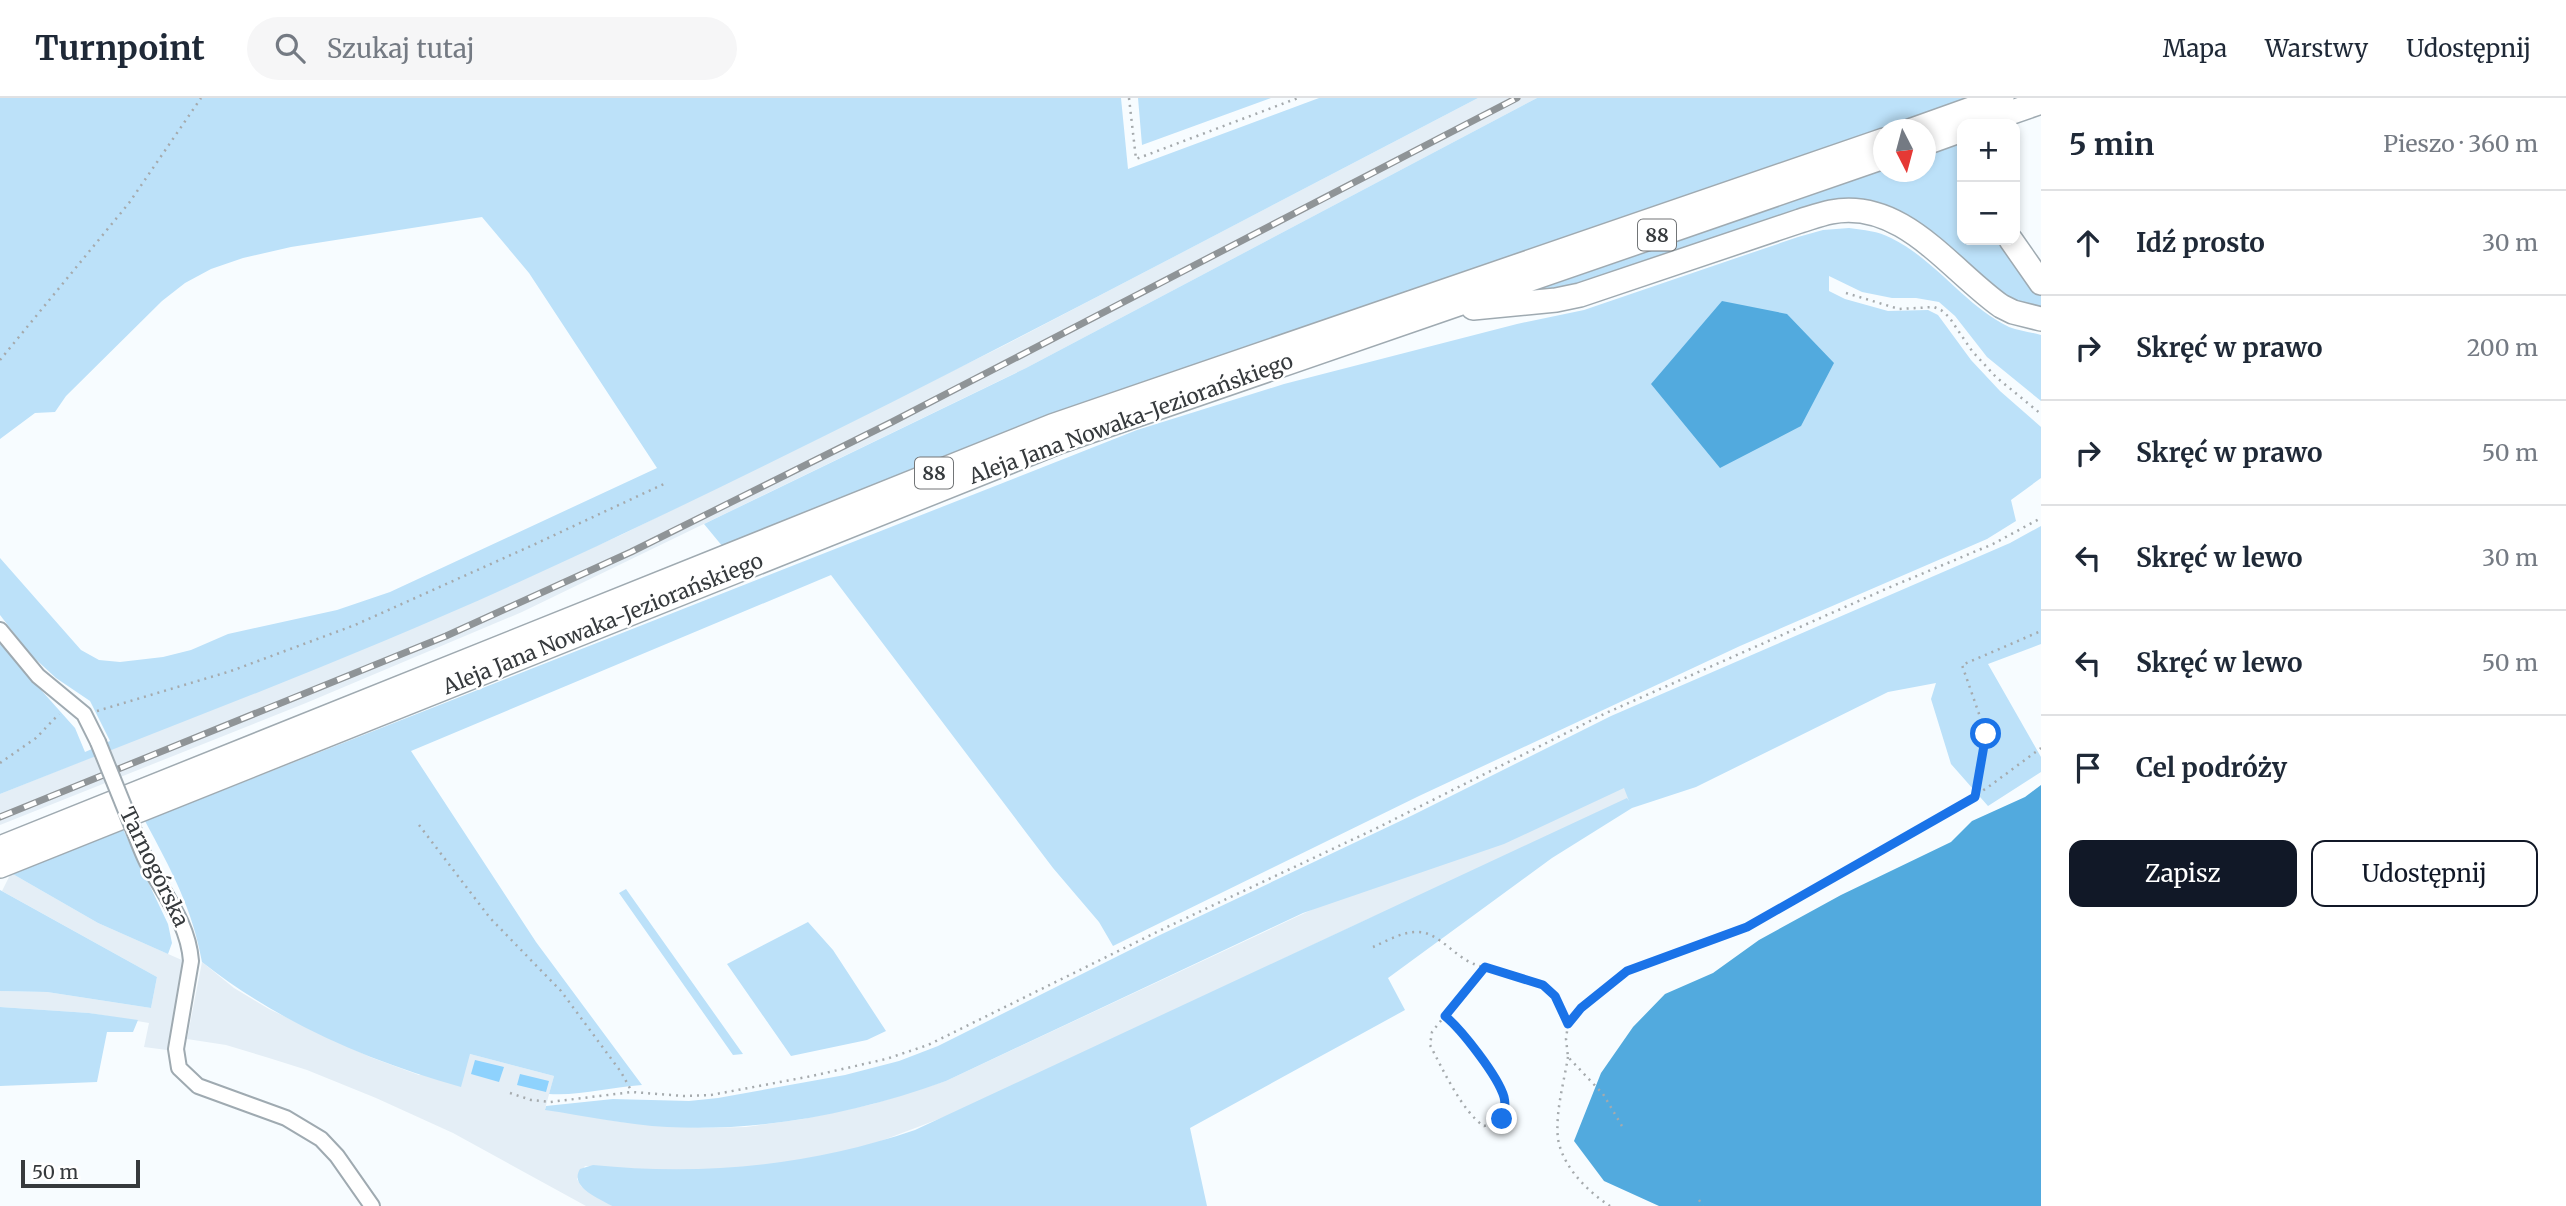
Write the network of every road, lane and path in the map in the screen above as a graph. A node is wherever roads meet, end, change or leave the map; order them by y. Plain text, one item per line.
1 (201, 98) edge
2 (1129, 98) edge
3 (1298, 98) edge
4 (2002, 98) edge
5 (2041, 102) edge
6 (2041, 110) edge
7 (1992, 119) edge
8 (1936, 121) edge
9 (2020, 122) edge
10 (1957, 132) edge
11 (1936, 139) edge
12 (1873, 143) edge
13 (1873, 161) edge
14 (2014, 245) edge
15 (2041, 283) edge
16 (1846, 293) dead end
17 (1431, 312) junction
18 (2041, 319) edge
19 (0, 360) edge
20 (2041, 414) edge
21 (666, 483) dead end
22 (2041, 518) edge
23 (0, 630) edge
24 (2041, 631) edge
25 (69, 701) junction
26 (84, 715) junction
27 (2041, 748) edge
28 (0, 763) edge
29 (1975, 797) junction
30 (419, 825) dead end
31 (0, 848) edge
32 (0, 866) edge
33 (1373, 947) dead end
34 (1485, 967) junction
35 (1445, 1016) junction
36 (1568, 1024) junction
37 (1568, 1057) junction
38 (632, 1092) junction
39 (510, 1093) dead end
40 (1622, 1126) dead end
41 (1699, 1200) dead end
42 (372, 1206) edge
43 (1610, 1206) edge
44 (1703, 1206) edge

1 - 19 path
2 - 3 path
4 - 8 main road
5 - 7 main road
6 - 9 main road
10 - 11 main road
12 - 31 main road, Aleja Jana Nowaka-Jeziorańskiego / 88
13 - 17 main road, Aleja Jana Nowaka-Jeziorańskiego / 88
14 - 15 main road
16 - 20 path
17 - 18 main road
17 - 32 main road, Aleja Jana Nowaka-Jeziorańskiego / 88
21 - 26 path
22 - 38 path
23 - 25 street, Tarnogórska
24 - 29 path
25 - 26 street, Tarnogórska
25 - 28 path
26 - 42 street, Tarnogórska, bridge
27 - 29 path
29 - 36 path
30 - 38 path
33 - 34 path
34 - 35 path
34 - 36 path
35 - 35 path
36 - 37 path
37 - 40 path
37 - 43 path
38 - 39 path
41 - 44 path

